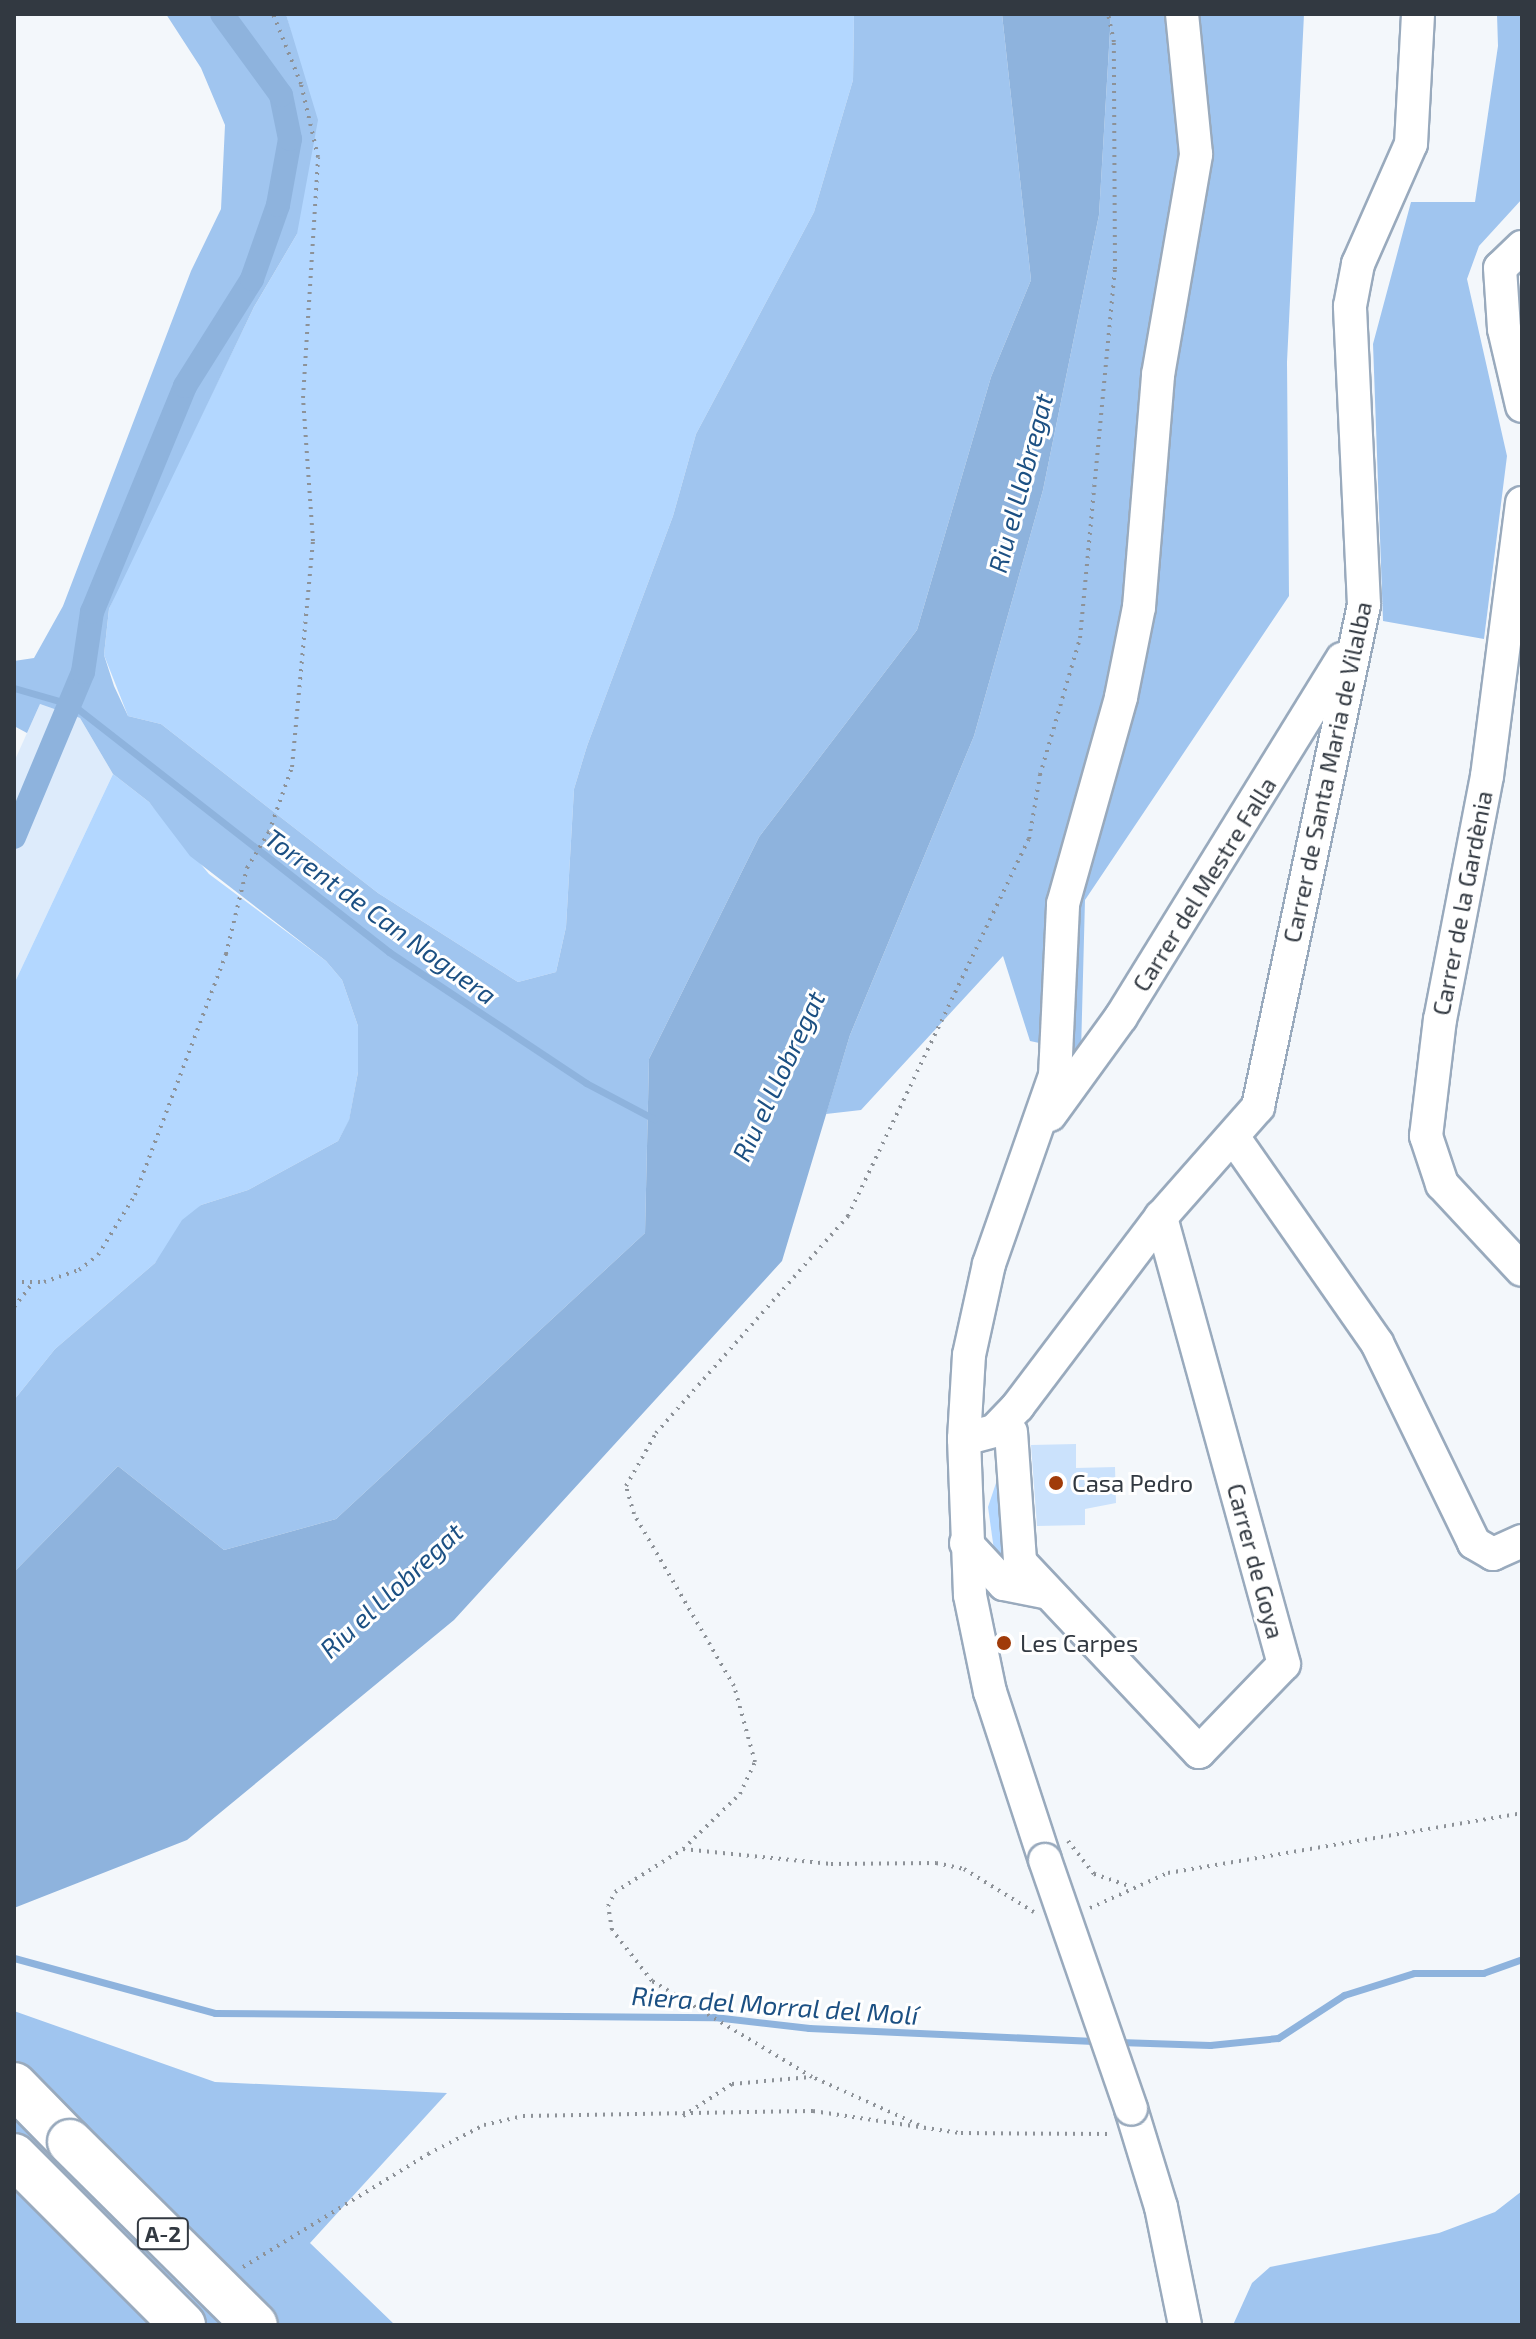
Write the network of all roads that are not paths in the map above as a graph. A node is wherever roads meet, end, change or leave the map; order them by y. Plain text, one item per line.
1 (1182, 14) edge
2 (1418, 14) edge
3 (1522, 247) edge
4 (1522, 406) edge
5 (1522, 503) edge
6 (1355, 638) junction
7 (1043, 1123) junction
8 (1234, 1138) junction
9 (1161, 1217) junction
10 (1522, 1270) edge
11 (1014, 1419) junction
12 (964, 1439) junction
13 (964, 1502) junction
14 (1522, 1541) edge
15 (966, 1543) junction
16 (1044, 1592) junction
17 (977, 1641) junction
18 (14, 2085) edge
19 (14, 2156) edge
20 (183, 2325) edge
21 (255, 2325) edge
22 (1185, 2325) edge

1 - 7 street
2 - 6 street, Carrer de Santa Maria de Vilalba
3 - 4 street
5 - 10 street, Carrer de la Gardènia
6 - 7 street, Carrer del Mestre Falla
6 - 8 street, Carrer de Santa Maria de Vilalba
7 - 12 street
8 - 9 street, Carrer de Santa Maria de Vilalba
8 - 14 street
9 - 11 street, Carrer de Santa Maria de Vilalba
9 - 16 street, Carrer de Goya
11 - 12 street, Carrer de Santa Maria de Vilalba
11 - 13 street, Carrer de Santa Maria de Vilalba
11 - 16 street, Carrer de Goya
12 - 13 street
13 - 15 street
15 - 16 street
15 - 17 street
16 - 17 street
17 - 22 street, bridge
18 - 21 highway, A-2, bridge
19 - 20 highway, A-2

